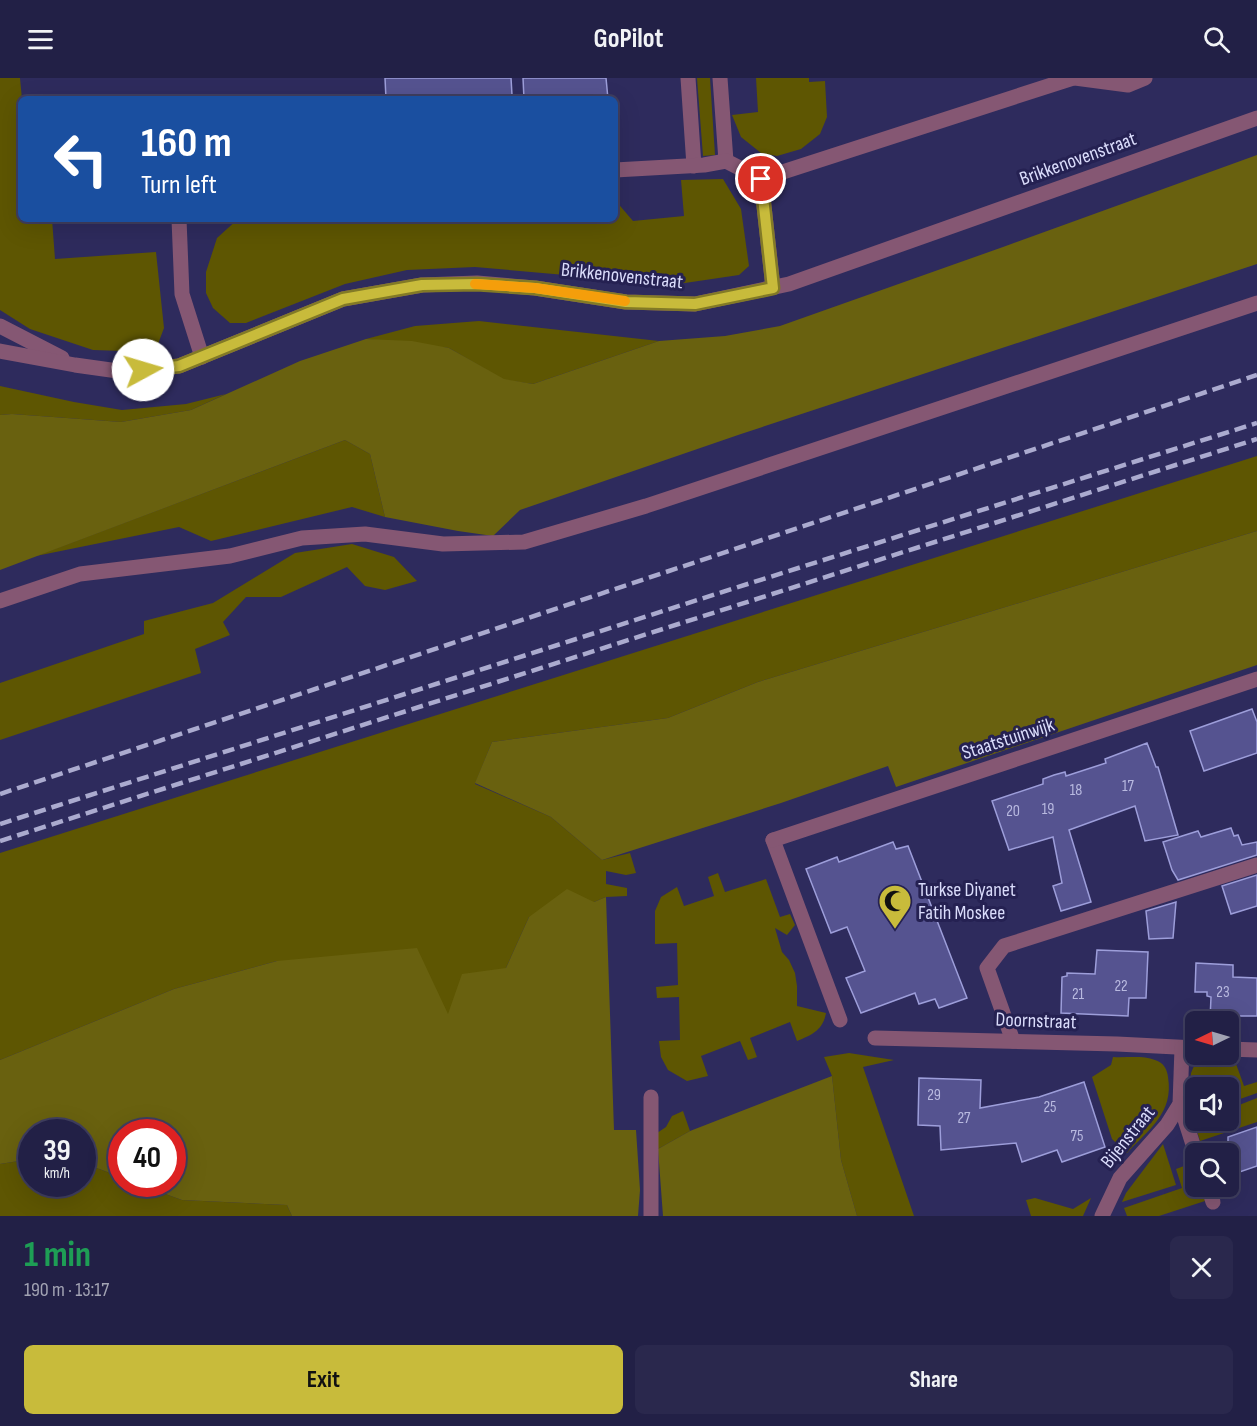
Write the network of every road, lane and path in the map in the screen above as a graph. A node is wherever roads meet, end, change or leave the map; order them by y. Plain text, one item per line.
1 (688, 78) edge
2 (720, 78) edge
3 (1074, 78) edge
4 (1145, 78) edge
5 (1257, 118) edge
6 (726, 161) junction
7 (694, 166) junction
8 (618, 170) edge
9 (761, 179) junction
10 (179, 222) edge
11 (773, 288) junction
12 (1257, 303) edge
13 (0, 326) edge
14 (0, 351) edge
15 (202, 357) junction
16 (75, 365) junction
17 (0, 601) edge
18 (1257, 679) edge
19 (1257, 865) edge
20 (840, 1020) dead end
21 (875, 1038) dead end
22 (1013, 1041) junction
23 (1185, 1048) edge
24 (1239, 1049) edge
25 (1257, 1050) edge
26 (1186, 1065) edge
27 (651, 1097) dead end
28 (1179, 1104) junction
29 (1192, 1143) edge
30 (1211, 1197) edge
31 (1213, 1202) dead end
32 (651, 1216) edge
33 (1102, 1216) edge

1 - 7 street
2 - 6 street
3 - 4 street
3 - 9 street
5 - 11 street, Brikkenovenstraat
6 - 7 street
6 - 9 street
7 - 8 street
9 - 11 street
10 - 15 street
11 - 15 street, Brikkenovenstraat
12 - 17 street
13 - 16 street, Brikkenovenstraat
14 - 16 street, Brikkenovenstraat
15 - 16 street, Brikkenovenstraat
18 - 20 street, Staatstuinwijk
19 - 22 street
21 - 22 street, Doornstraat
22 - 23 street, Doornstraat
24 - 25 street
26 - 28 street, Bijenstraat
27 - 32 street
28 - 29 street
28 - 33 street, Bijenstraat
30 - 31 street

